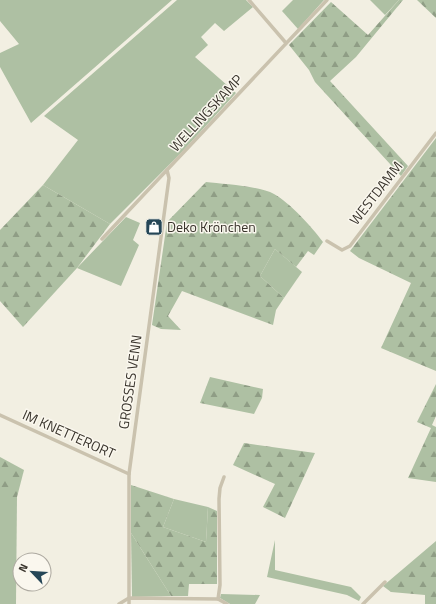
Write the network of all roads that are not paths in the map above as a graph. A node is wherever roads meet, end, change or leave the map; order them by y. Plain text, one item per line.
1 (248, 0) edge
2 (327, 0) edge
3 (286, 43) junction
4 (436, 134) edge
5 (167, 170) junction
6 (102, 239) dead end
7 (327, 241) dead end
8 (0, 415) edge
9 (129, 474) junction
10 (224, 477) dead end
11 (385, 582) dead end
12 (130, 598) junction
13 (218, 599) junction
14 (119, 604) edge
15 (129, 604) edge
16 (227, 604) edge
17 (363, 604) edge

1 - 3 street
2 - 3 street, WELLINGSKAMP
3 - 5 street, WELLINGSKAMP
4 - 7 street, WESTDAMM
5 - 6 street, WELLINGSKAMP
5 - 9 street, GROSSES VENN
8 - 9 street, IM KNETTERORT
9 - 12 street, GROSSES VENN
10 - 13 street
11 - 17 street
12 - 13 street
12 - 14 street
12 - 15 street, GROSSES VENN
13 - 16 street

